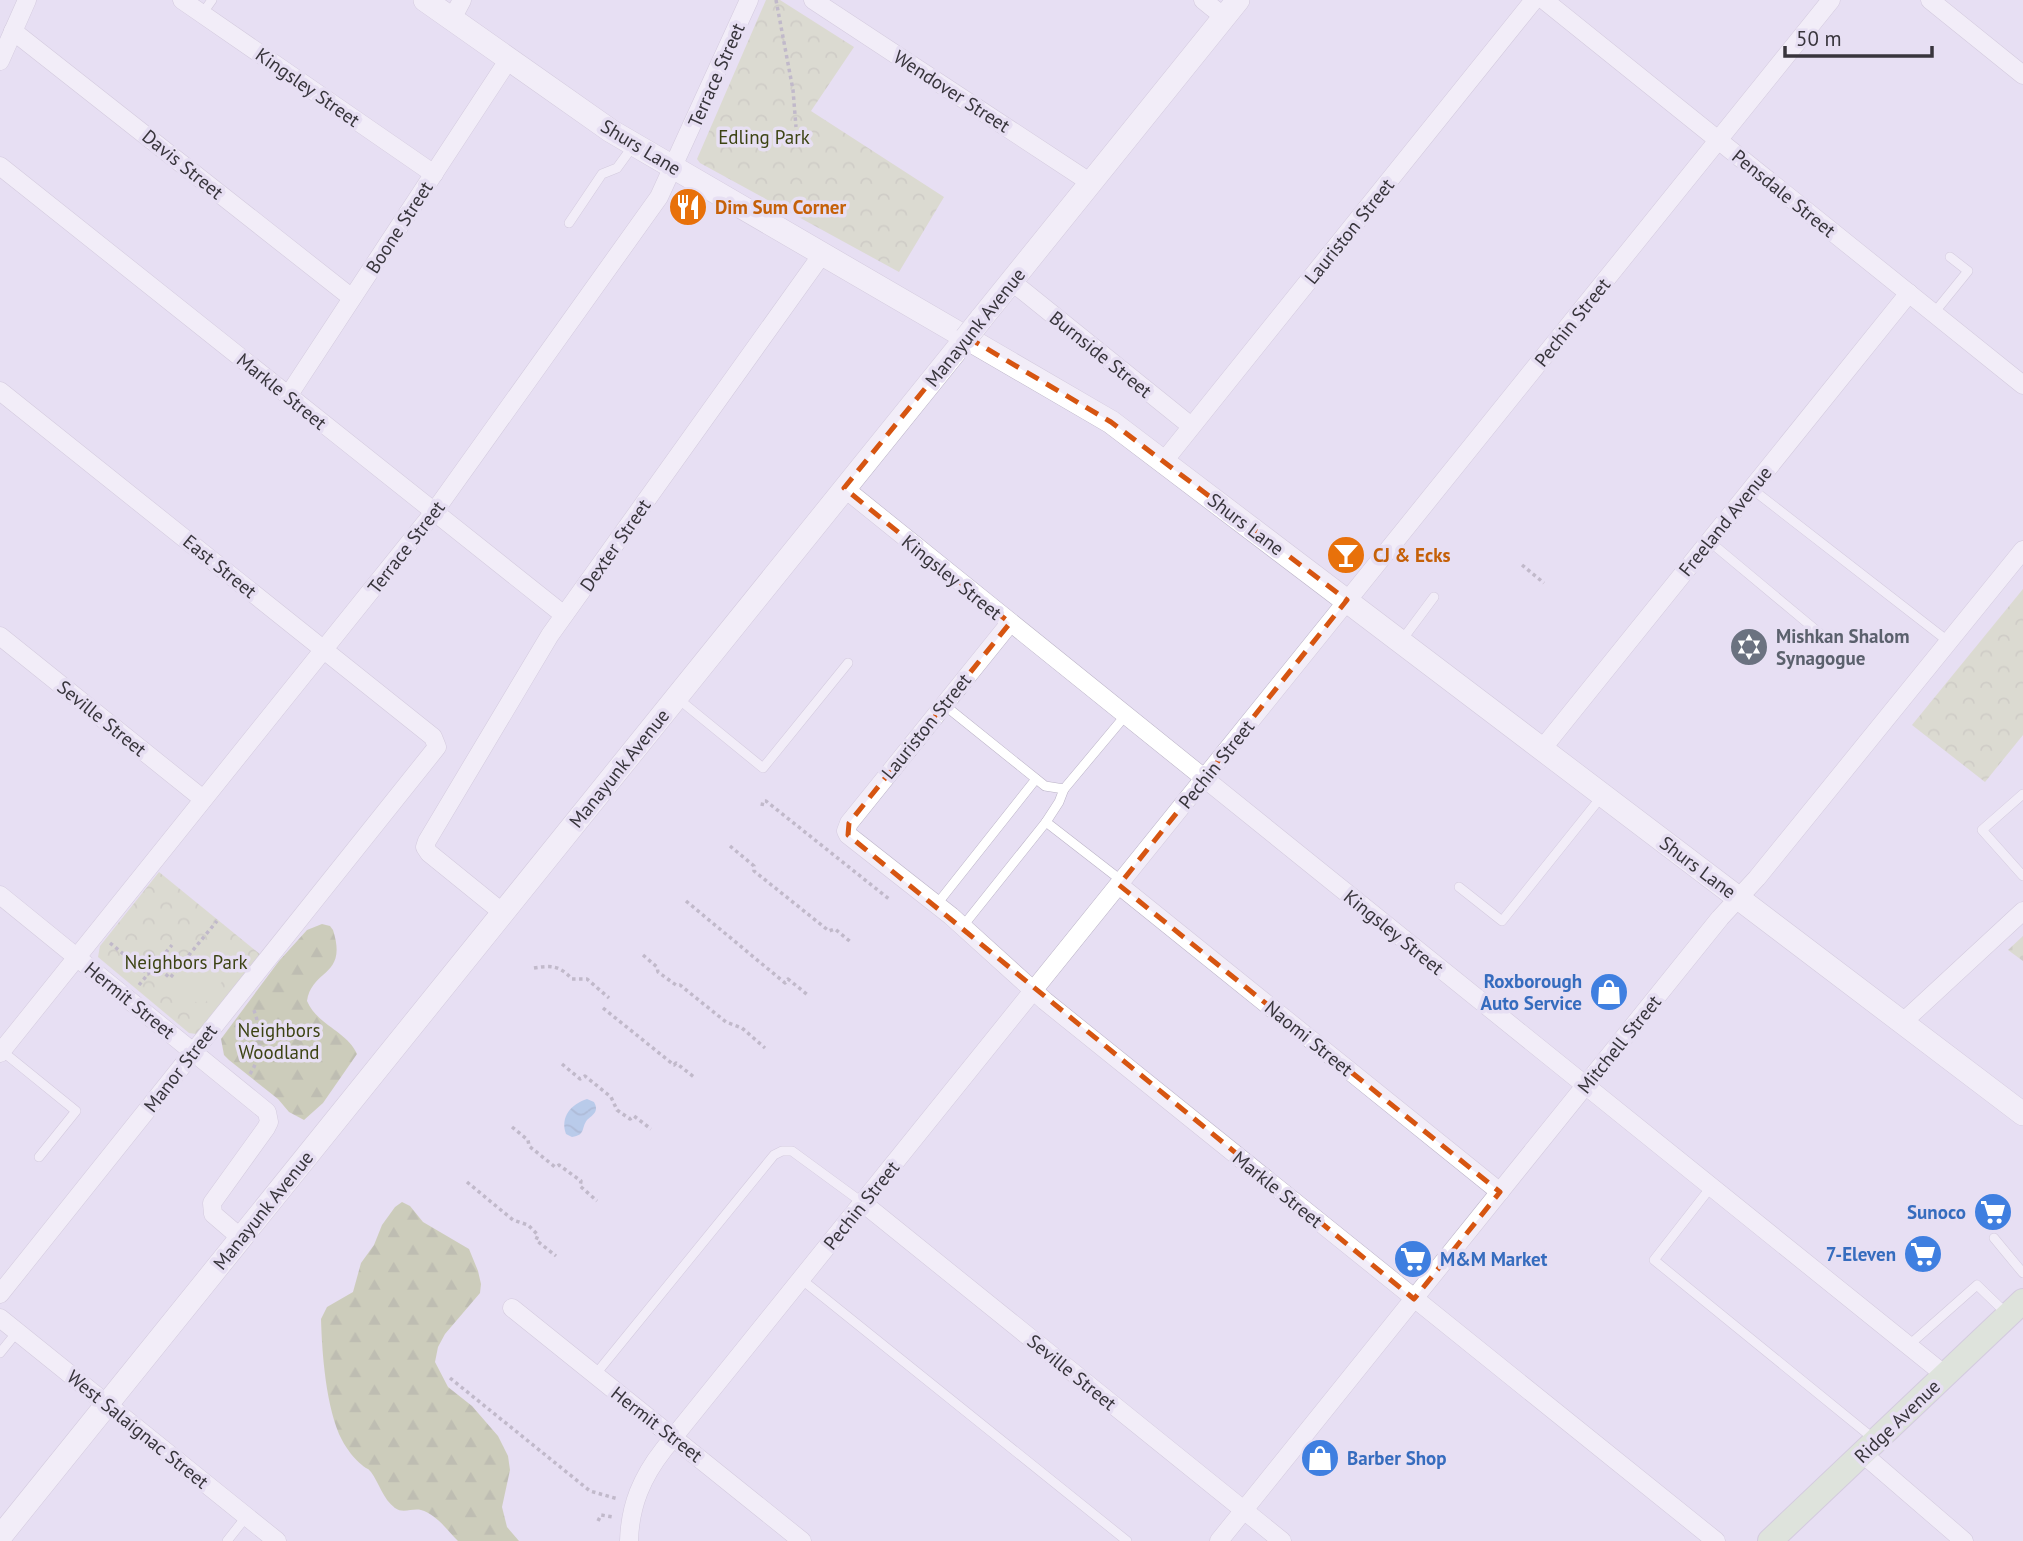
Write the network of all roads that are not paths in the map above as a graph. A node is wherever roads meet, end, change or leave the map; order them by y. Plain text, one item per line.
1 (27, 0) edge
2 (182, 0) edge
3 (425, 0) edge
4 (749, 0) edge
5 (813, 0) edge
6 (1203, 0) edge
7 (1534, 0) edge
8 (1545, 0) edge
9 (1831, 0) edge
10 (1930, 0) edge
11 (207, 7) edge
12 (1231, 8) edge
13 (457, 9) edge
14 (13, 31) junction
15 (509, 59) junction
16 (0, 61) edge
17 (2023, 75) edge
18 (1719, 140) junction
19 (634, 144) junction
20 (0, 166) edge
21 (674, 167) junction
22 (433, 174) junction
23 (1091, 183) junction
24 (569, 223) dead end
25 (822, 253) junction
26 (1950, 257) dead end
27 (1011, 281) junction
28 (1909, 293) junction
29 (352, 298) junction
30 (1934, 313) junction
31 (2023, 385) edge
32 (0, 391) edge
33 (288, 396) junction
34 (1191, 426) junction
35 (1164, 461) junction
36 (844, 488) junction
37 (1752, 489) junction
38 (434, 512) junction
39 (1709, 541) junction
40 (2023, 550) edge
41 (1434, 597) dead end
42 (1347, 600) junction
43 (565, 615) junction
44 (1010, 623) junction
45 (0, 636) edge
46 (1823, 636) dead end
47 (1401, 642) junction
48 (1949, 642) junction
49 (325, 650) junction
50 (848, 663) dead end
51 (676, 697) junction
52 (943, 704) junction
53 (1125, 716) junction
54 (437, 744) joint
55 (1542, 749) junction
56 (1036, 779) junction
57 (1204, 779) junction
58 (1064, 789) junction
59 (1603, 794) junction
60 (2023, 794) edge
61 (204, 799) junction
62 (1046, 822) junction
63 (846, 831) joint
64 (2023, 876) edge
65 (1120, 883) junction
66 (1459, 887) dead end
67 (0, 895) edge
68 (1739, 898) junction
69 (937, 904) junction
70 (2023, 911) edge
71 (503, 913) junction
72 (963, 926) junction
73 (77, 957) junction
74 (1033, 989) junction
75 (1903, 1022) junction
76 (194, 1051) junction
77 (1, 1052) edge
78 (1585, 1086) junction
79 (2023, 1114) edge
80 (39, 1157) dead end
81 (1711, 1187) junction
82 (1500, 1192) junction
83 (863, 1203) junction
84 (241, 1238) junction
85 (1994, 1238) dead end
86 (2023, 1273) edge
87 (802, 1279) junction
88 (0, 1294) edge
89 (1414, 1299) junction
90 (512, 1308) dead end
91 (2015, 1308) edge
92 (0, 1318) edge
93 (17, 1332) junction
94 (1908, 1346) junction
95 (0, 1353) edge
96 (595, 1375) junction
97 (1945, 1375) junction
98 (107, 1404) junction
99 (673, 1437) junction
100 (1869, 1447) junction
101 (1243, 1510) junction
102 (246, 1517) junction
103 (0, 1536) edge
104 (227, 1541) edge
105 (277, 1541) edge
106 (629, 1541) edge
107 (802, 1541) edge
108 (1127, 1541) edge
109 (1219, 1541) edge
110 (1282, 1541) edge
111 (1716, 1541) edge
112 (1770, 1541) edge
113 (1964, 1541) edge

1 - 14 street
2 - 11 street, Kingsley Street
3 - 13 street, Shurs Lane
4 - 21 street, Terrace Street
5 - 23 street, Wendover Street
6 - 12 street
7 - 34 street, Lauriston Street
8 - 18 street, Pensdale Street
9 - 18 street, Pechin Street
10 - 17 street
11 - 22 street, Kingsley Street
12 - 23 street, Manayunk Avenue
13 - 15 street, Shurs Lane
14 - 16 street
14 - 29 street, Davis Street
15 - 19 street, Shurs Lane
15 - 22 street, Boone Street
18 - 28 street, Pensdale Street
18 - 42 street, Pechin Street
19 - 21 street, Shurs Lane
19 - 24 lane
20 - 33 street, Markle Street
21 - 25 street, Shurs Lane
21 - 38 street, Terrace Street
22 - 29 street, Boone Street
23 - 27 street, Manayunk Avenue
25 - 35 street, Shurs Lane
25 - 43 street, Dexter Street
26 - 30 lane
27 - 34 street, Burnside Street
27 - 36 street, Manayunk Avenue, bridge
28 - 30 street, Pensdale Street
28 - 37 street, Freeland Avenue
29 - 33 street, Boone Street
30 - 31 street, Pensdale Street
32 - 49 street, East Street
33 - 38 street, Markle Street
34 - 35 street, Lauriston Street
35 - 42 street, Shurs Lane
36 - 44 street, Kingsley Street
36 - 51 street, Manayunk Avenue
37 - 39 street, Freeland Avenue
37 - 48 lane
38 - 43 street, Markle Street
38 - 49 street, Terrace Street
39 - 46 lane
39 - 55 street, Freeland Avenue
40 - 48 street, Mitchell Street
41 - 47 lane
42 - 47 street, Shurs Lane
42 - 57 street, Pechin Street
43 - 71 street, Dexter Street
44 - 52 street, Lauriston Street
44 - 53 street, Kingsley Street
45 - 61 street, Seville Street
47 - 55 street, Shurs Lane
48 - 68 street, Mitchell Street
49 - 54 street, East Street
49 - 61 street, Terrace Street
50 - 51 lane
51 - 71 street, Manayunk Avenue
52 - 56 lane
52 - 63 street, Lauriston Street
53 - 57 street, Kingsley Street
53 - 58 lane
54 - 76 street, Manor Street
55 - 59 street, Shurs Lane
56 - 58 lane
56 - 69 lane
57 - 65 street, Pechin Street
57 - 78 street, Kingsley Street
58 - 62 lane
59 - 66 lane
59 - 68 street, Shurs Lane
60 - 64 lane
61 - 73 street, Terrace Street
62 - 65 lane
62 - 72 lane
63 - 69 street, Markle Street
65 - 74 street, Pechin Street
65 - 82 street, Naomi Street
67 - 73 street, Hermit Street
68 - 75 street, Shurs Lane
68 - 78 street, Mitchell Street
69 - 72 street, Markle Street
70 - 75 street
71 - 84 street, Manayunk Avenue
72 - 74 street, Markle Street
73 - 76 street, Hermit Street
73 - 77 street, Terrace Street
74 - 83 street, Pechin Street
74 - 89 street, Markle Street
75 - 79 street, Shurs Lane
76 - 84 street, Hermit Street
76 - 88 street, Manor Street
77 - 80 lane
78 - 81 street, Kingsley Street
78 - 82 street, Mitchell Street
81 - 94 street, Kingsley Street
81 - 100 lane
82 - 89 street, Mitchell Street
83 - 87 street, Pechin Street
83 - 96 lane
83 - 101 street, Seville Street
84 - 98 street, Manayunk Avenue
85 - 86 lane
87 - 99 street, Pechin Street
87 - 108 lane
89 - 101 street, Mitchell Street
89 - 111 street, Markle Street
90 - 96 street, Hermit Street
91 - 94 lane
91 - 97 main road, Ridge Avenue
92 - 93 street, West Salaignac Street
93 - 95 lane
93 - 98 street, West Salaignac Street
94 - 97 street, Kingsley Street
96 - 99 street, Hermit Street
97 - 100 main road, Ridge Avenue
98 - 102 street, West Salaignac Street
98 - 103 street, Manayunk Avenue
99 - 106 street, Pechin Street
99 - 107 street, Hermit Street
100 - 112 main road, Ridge Avenue
100 - 113 street
101 - 109 street, Mitchell Street
101 - 110 street, Seville Street
102 - 104 lane
102 - 105 street, West Salaignac Street

